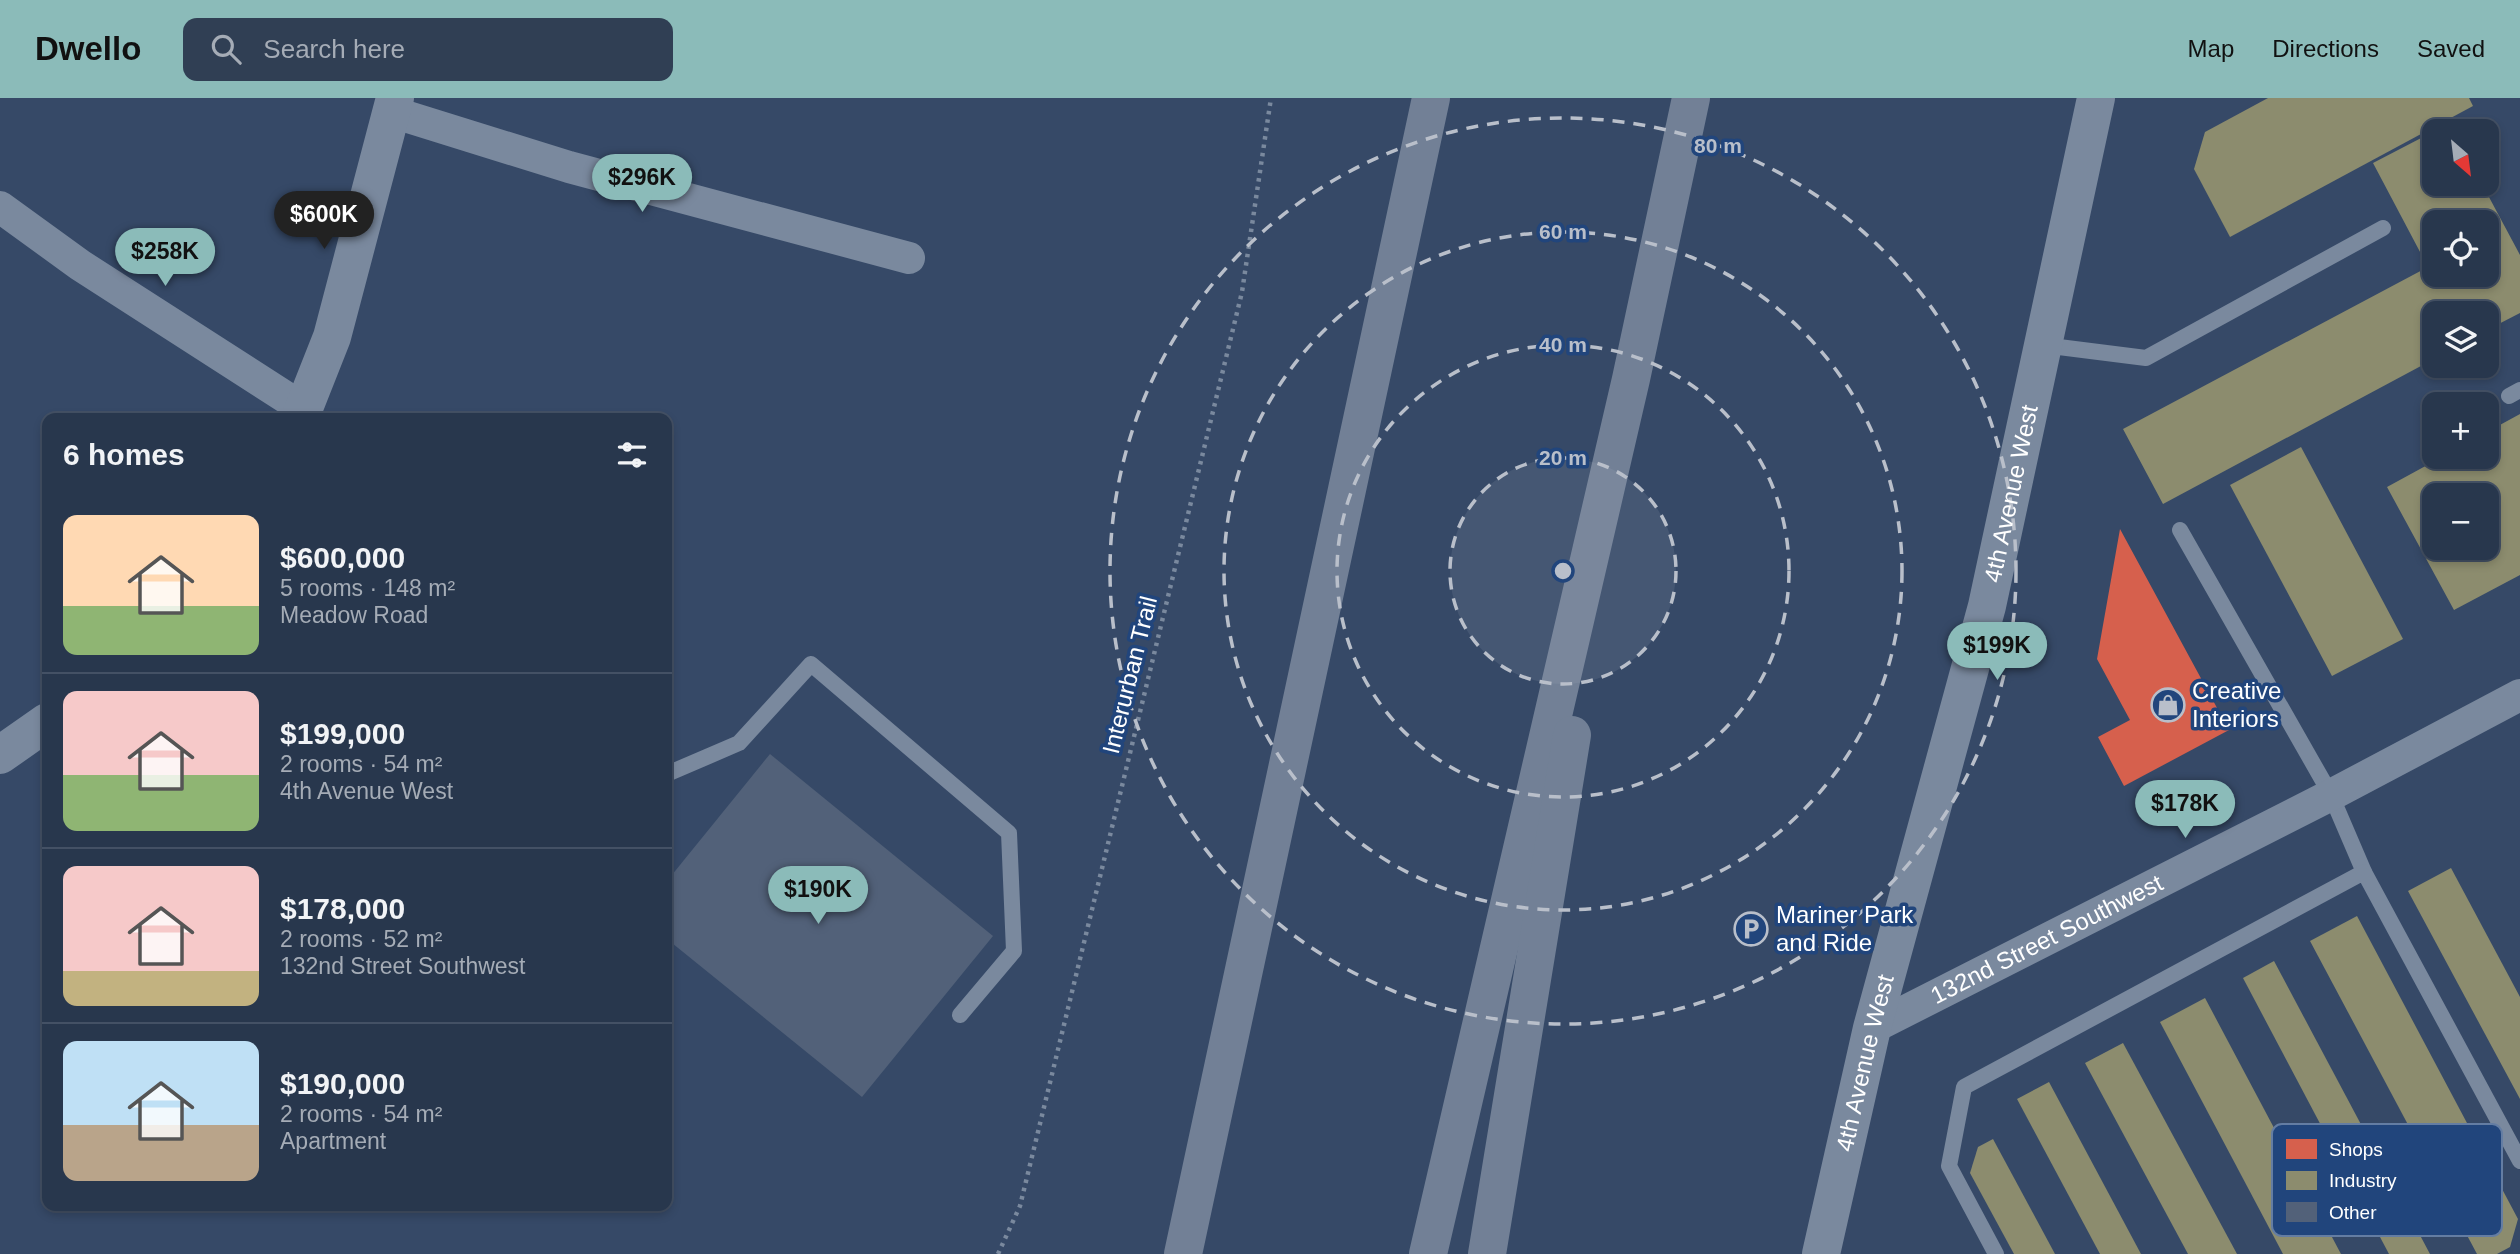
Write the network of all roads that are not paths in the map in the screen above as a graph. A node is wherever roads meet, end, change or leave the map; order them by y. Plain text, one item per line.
1 (1432, 98) edge
2 (1691, 98) edge
3 (2096, 98) edge
4 (393, 105) edge
5 (0, 207) edge
6 (2383, 228) dead end
7 (909, 258) dead end
8 (2043, 345) junction
9 (1631, 379) junction
10 (301, 413) edge
11 (302, 413) edge
12 (2180, 530) dead end
13 (2520, 695) edge
14 (42, 726) edge
15 (0, 755) edge
16 (672, 772) edge
17 (2331, 795) junction
18 (2364, 872) junction
19 (960, 1015) dead end
20 (1872, 1028) junction
21 (2500, 1124) edge
22 (2502, 1128) edge
23 (2520, 1161) edge
24 (1183, 1254) edge
25 (1427, 1254) edge
26 (1487, 1254) edge
27 (1821, 1254) edge
28 (1996, 1254) edge

1 - 24 highway
2 - 9 highway
3 - 8 street, 4th Avenue West
4 - 7 street
4 - 11 street
5 - 10 street
6 - 8 lane
8 - 20 street, 4th Avenue West
9 - 25 highway
9 - 26 highway
12 - 17 lane
13 - 17 street, 132nd Street Southwest
14 - 15 street
16 - 19 lane
17 - 18 lane
17 - 20 street, 132nd Street Southwest
18 - 21 lane
18 - 28 lane
20 - 27 street, 4th Avenue West
22 - 23 lane

